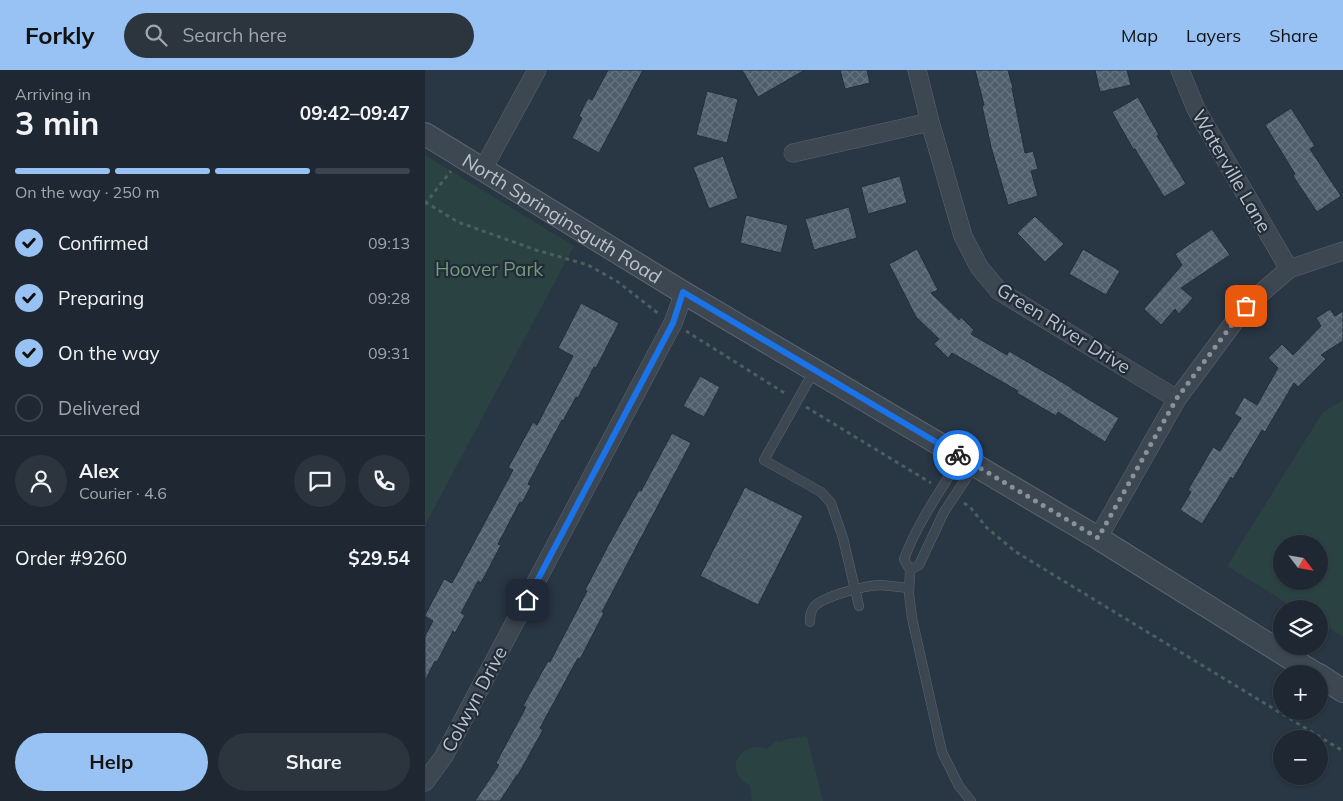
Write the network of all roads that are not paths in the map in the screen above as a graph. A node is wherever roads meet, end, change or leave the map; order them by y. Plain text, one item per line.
1 (537, 70) edge
2 (917, 70) edge
3 (1180, 70) edge
4 (930, 122) junction
5 (425, 134) edge
6 (793, 153) dead end
7 (483, 169) junction
8 (1343, 251) edge
9 (1289, 269) junction
10 (683, 292) junction
11 (815, 370) junction
12 (1177, 398) junction
13 (968, 461) junction
14 (1098, 538) junction
15 (910, 570) junction
16 (909, 588) junction
17 (855, 590) junction
18 (859, 606) dead end
19 (810, 622) dead end
20 (1301, 665) edge
21 (1328, 682) edge
22 (1343, 691) edge
23 (425, 782) edge
24 (971, 801) edge

1 - 7 street
2 - 4 street, Green River Drive
3 - 9 street, Waterville Lane
4 - 6 street
4 - 12 street, Green River Drive
5 - 7 street, North Springinsguth Road
7 - 10 street, North Springinsguth Road
8 - 9 street
9 - 12 street
10 - 11 street, North Springinsguth Road
10 - 23 street, Colwyn Drive
11 - 13 street, North Springinsguth Road
11 - 17 lane
12 - 14 street
13 - 14 street, North Springinsguth Road
13 - 15 lane
13 - 15 lane
14 - 20 street, North Springinsguth Road
15 - 16 lane
16 - 17 lane
16 - 24 lane
17 - 18 lane
17 - 19 lane
21 - 22 street, North Springinsguth Road

